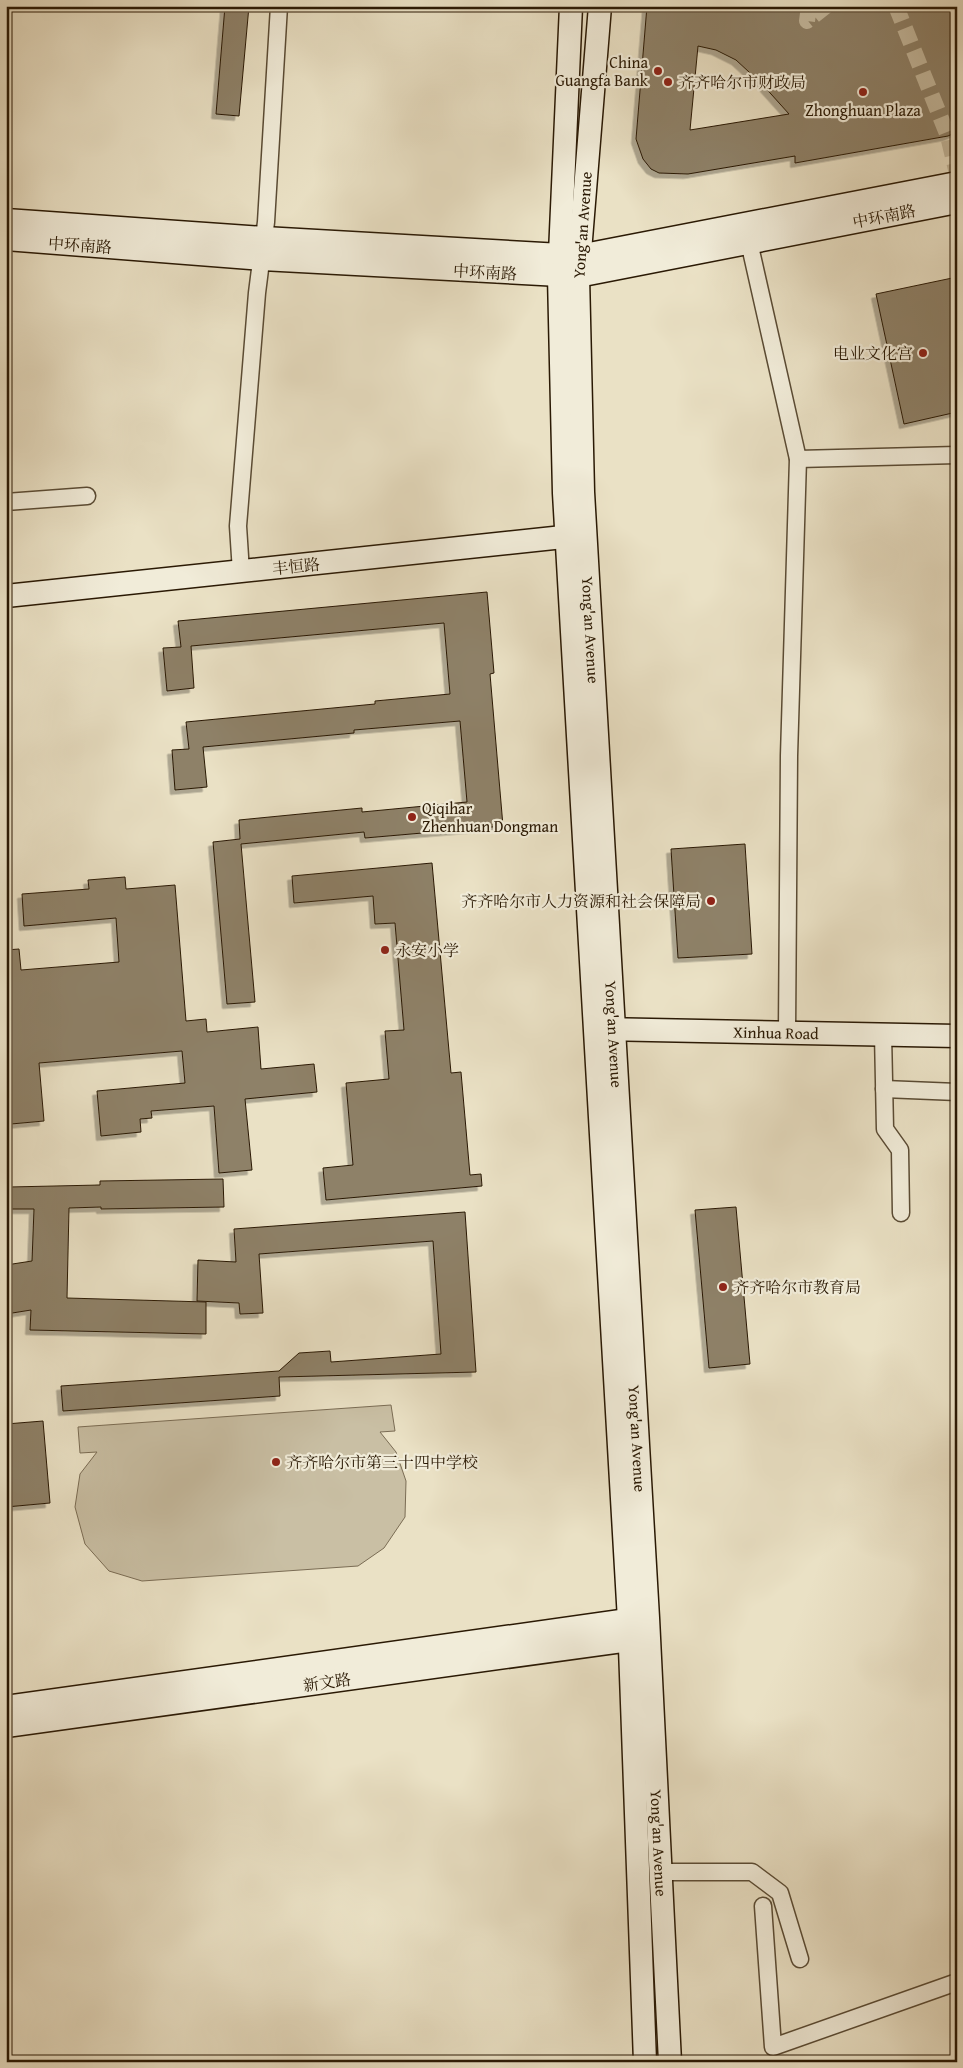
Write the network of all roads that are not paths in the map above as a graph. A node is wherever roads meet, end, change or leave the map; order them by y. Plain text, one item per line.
1 (279, 6) edge
2 (571, 6) edge
3 (600, 6) edge
4 (957, 183) edge
5 (957, 202) edge
6 (6, 220) edge
7 (747, 234) junction
8 (6, 239) edge
9 (263, 249) junction
10 (569, 266) junction
11 (957, 455) edge
12 (798, 459) junction
13 (86, 496) dead end
14 (6, 502) edge
15 (576, 536) junction
16 (241, 572) junction
17 (6, 596) edge
18 (605, 1029) junction
19 (787, 1032) junction
20 (883, 1034) junction
21 (957, 1036) edge
22 (884, 1089) junction
23 (957, 1092) edge
24 (901, 1213) dead end
25 (639, 1629) junction
26 (6, 1706) edge
27 (6, 1726) edge
28 (660, 1872) junction
29 (763, 1906) dead end
30 (800, 1959) dead end
31 (957, 1982) edge
32 (645, 2062) edge
33 (670, 2062) edge

1 - 9 street
2 - 10 main road, Yong'an Avenue
3 - 10 main road, Yong'an Avenue
4 - 7 main road, 中环南路
5 - 7 main road, 中环南路
6 - 9 main road, 中环南路
7 - 10 main road, 中环南路
7 - 12 street
8 - 9 main road, 中环南路
9 - 10 main road, 中环南路
9 - 16 street
10 - 15 main road, Yong'an Avenue
11 - 12 street
12 - 19 street
13 - 14 street
15 - 16 main road, 丰恒路
15 - 18 main road, Yong'an Avenue
16 - 17 main road, 丰恒路
18 - 19 main road, Xinhua Road
18 - 25 main road, Yong'an Avenue
19 - 20 main road, Xinhua Road
20 - 21 main road, Xinhua Road
20 - 22 street
22 - 23 street
22 - 24 street
25 - 26 main road, 新文路
25 - 27 main road, 新文路
25 - 28 main road, Yong'an Avenue
25 - 32 main road, Yong'an Avenue
28 - 30 street
28 - 33 main road, Yong'an Avenue
29 - 31 street

